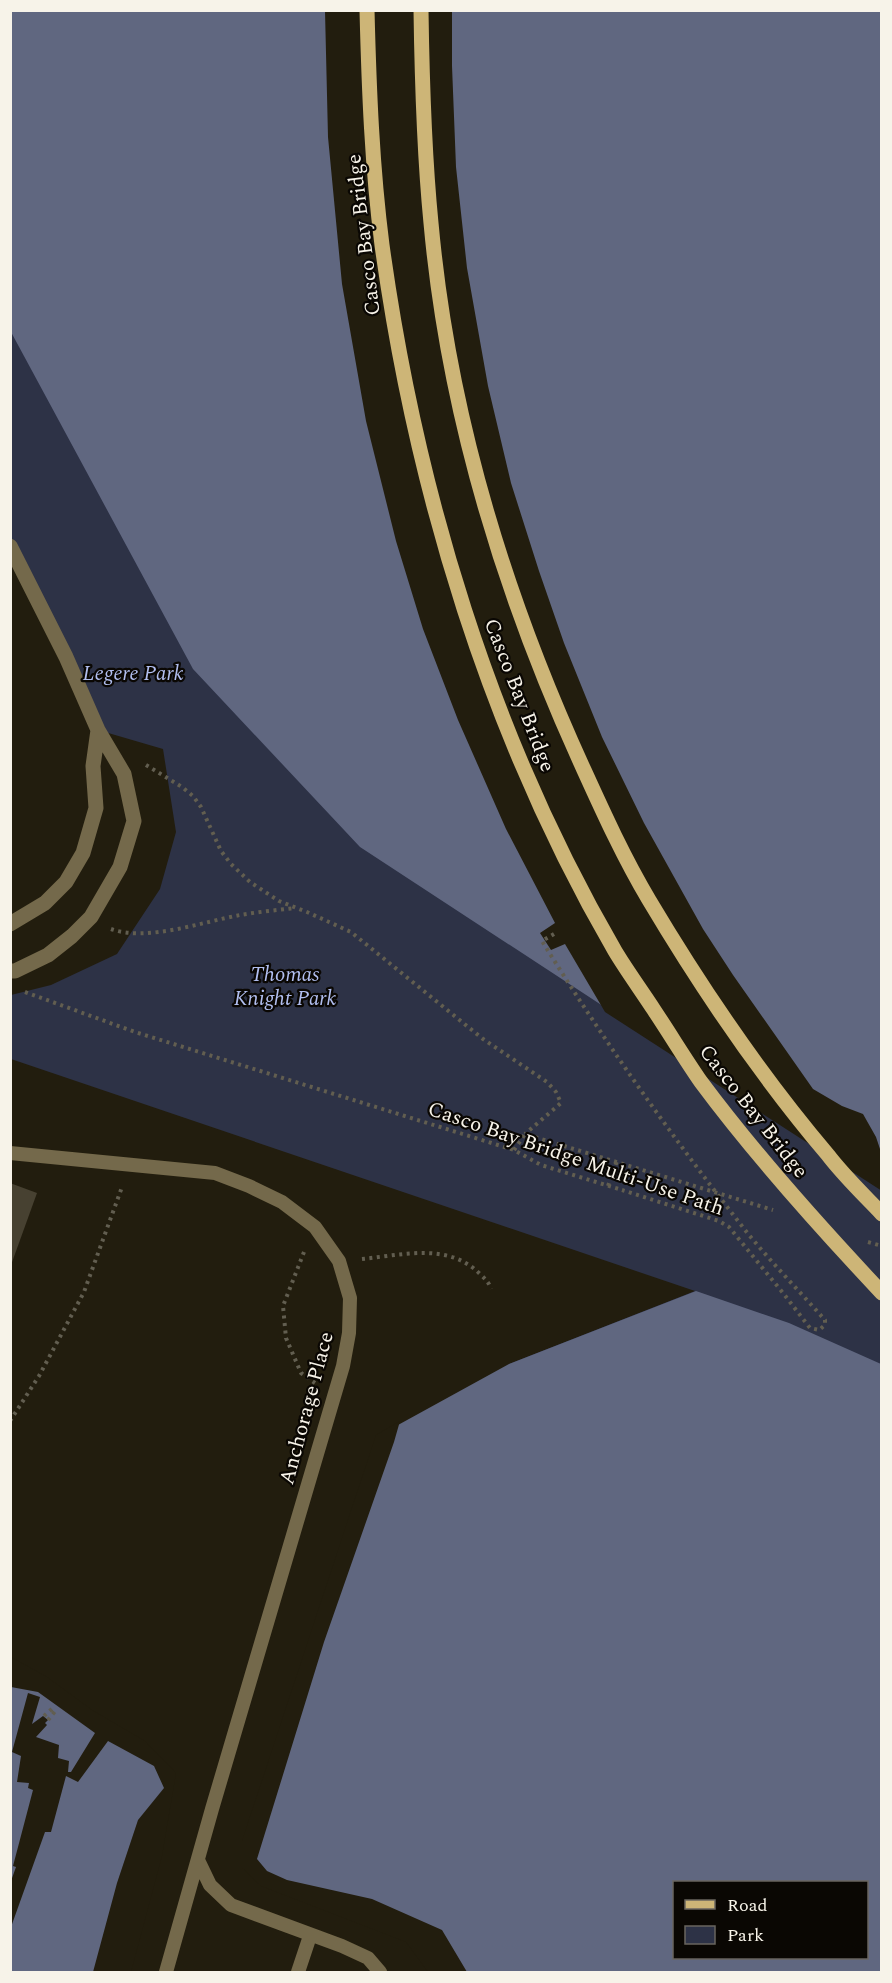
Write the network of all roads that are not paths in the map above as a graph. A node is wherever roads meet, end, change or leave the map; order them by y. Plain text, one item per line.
1 (367, 10) edge
2 (421, 10) edge
3 (10, 546) edge
4 (98, 730) junction
5 (10, 924) edge
6 (10, 971) edge
7 (10, 1153) edge
8 (882, 1214) edge
9 (882, 1293) edge
10 (198, 1860) junction
11 (310, 1936) junction
12 (166, 1972) edge
13 (298, 1972) edge
14 (380, 1972) edge

1 - 9 main road, Casco Bay Bridge, bridge
2 - 8 main road, Casco Bay Bridge
3 - 4 street
4 - 5 street
4 - 6 street
7 - 10 lane, Anchorage Place
10 - 11 lane
10 - 12 lane, Anchorage Place
11 - 13 lane
11 - 14 lane

